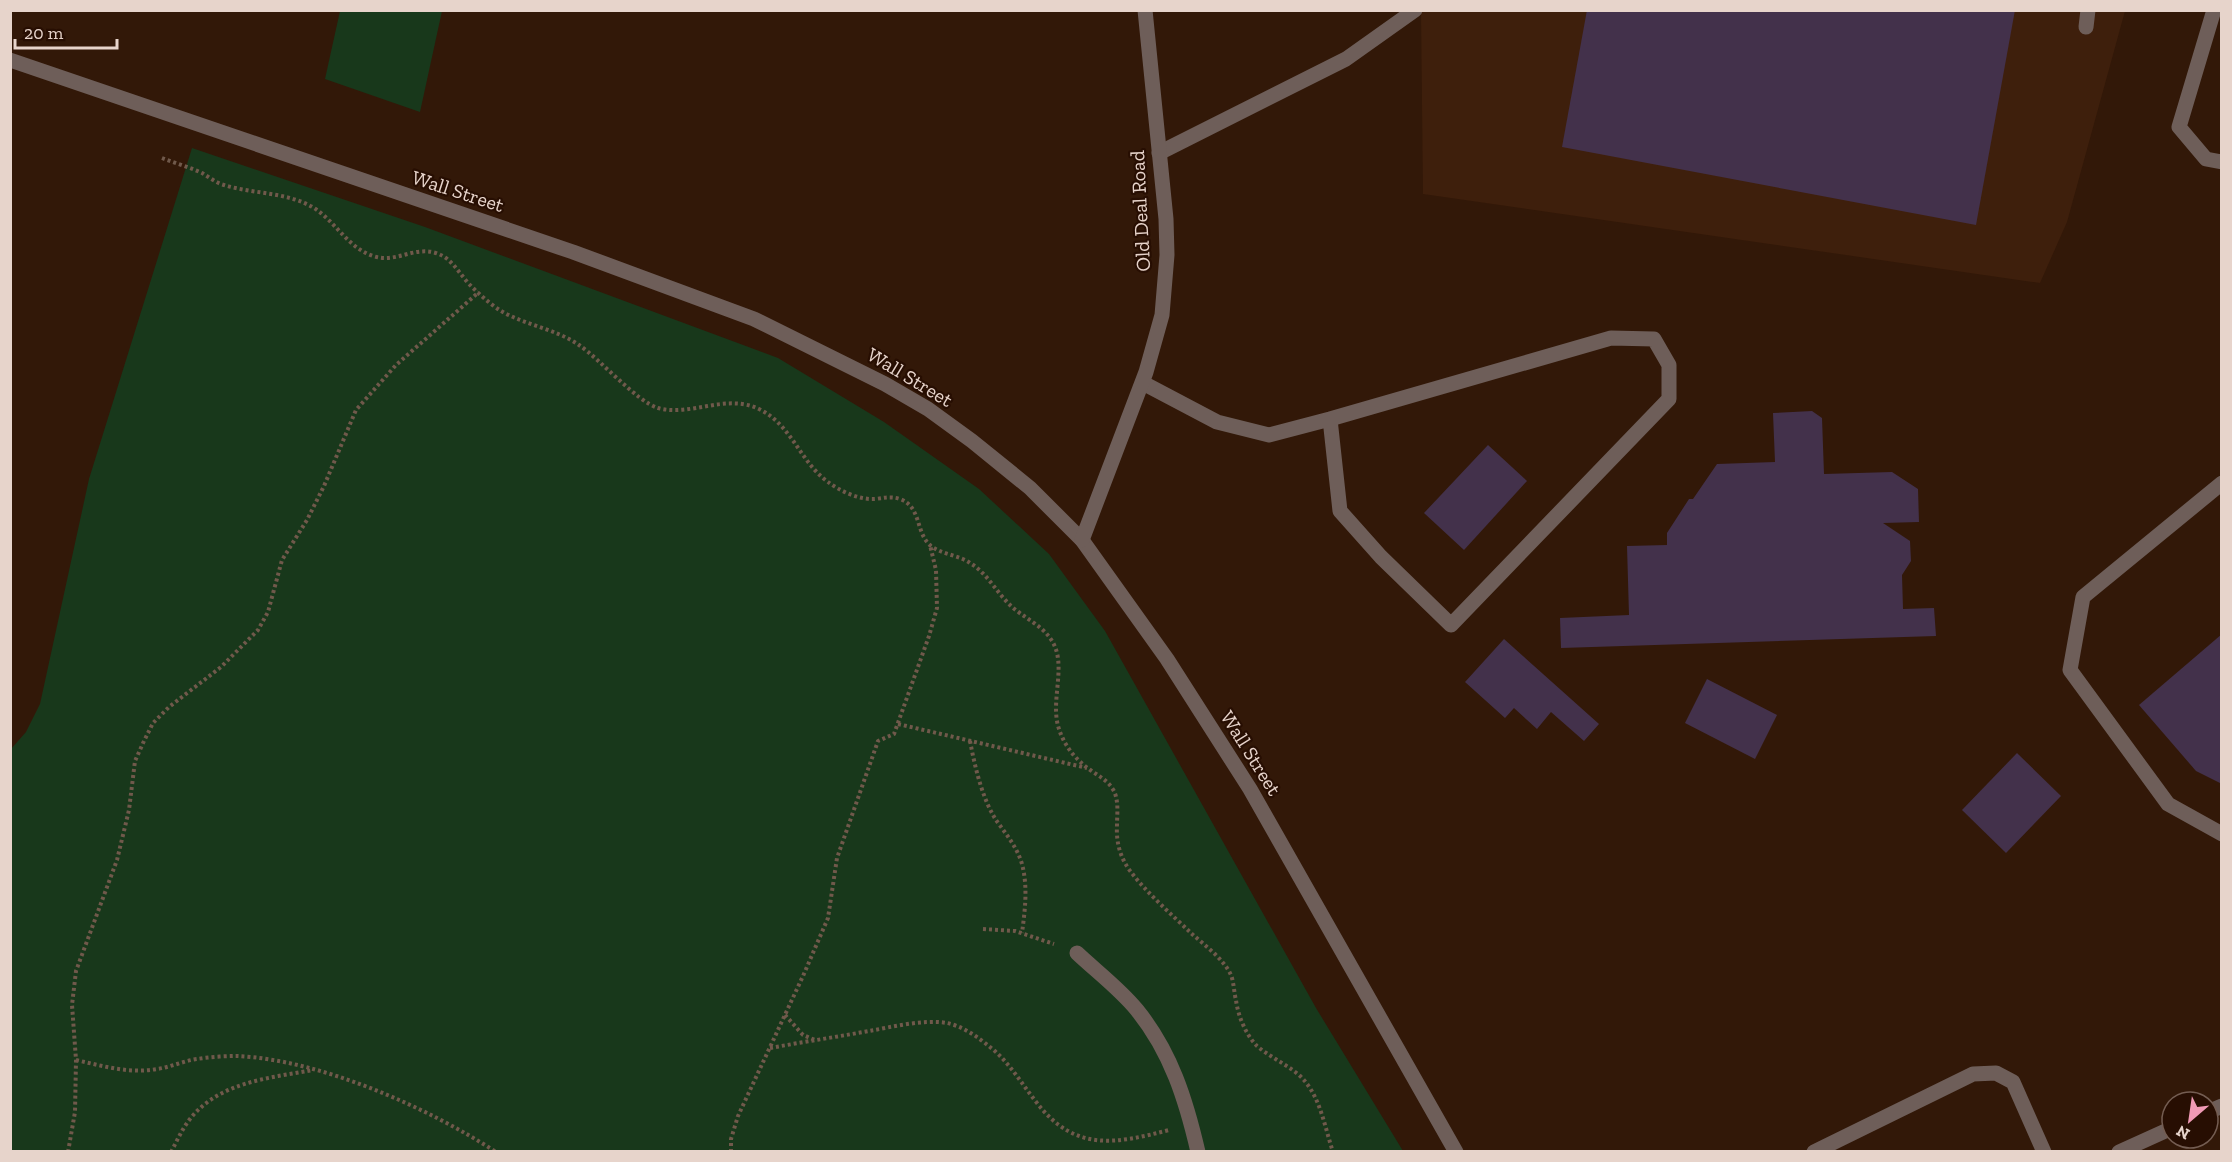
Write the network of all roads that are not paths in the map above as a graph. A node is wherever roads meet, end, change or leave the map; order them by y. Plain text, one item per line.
1 (1145, 10) edge
2 (1415, 10) edge
3 (2088, 10) edge
4 (2214, 10) edge
5 (2086, 27) dead end
6 (10, 60) edge
7 (1159, 153) junction
8 (2222, 162) edge
9 (1143, 383) junction
10 (1330, 419) junction
11 (2222, 483) edge
12 (1082, 540) junction
13 (2222, 834) edge
14 (1077, 953) road end
15 (2160, 1133) edge
16 (1198, 1152) edge
17 (1456, 1152) edge
18 (1814, 1152) edge
19 (2044, 1152) edge
20 (2119, 1152) edge

1 - 7 street, Old Deal Road
2 - 7 street
3 - 5 street
4 - 8 street
6 - 12 street, Wall Street
7 - 9 street, Old Deal Road
9 - 10 street
9 - 12 street, Old Deal Road
10 - 10 street
11 - 13 street
12 - 17 street, Wall Street
14 - 16 street
15 - 20 street
18 - 19 street

